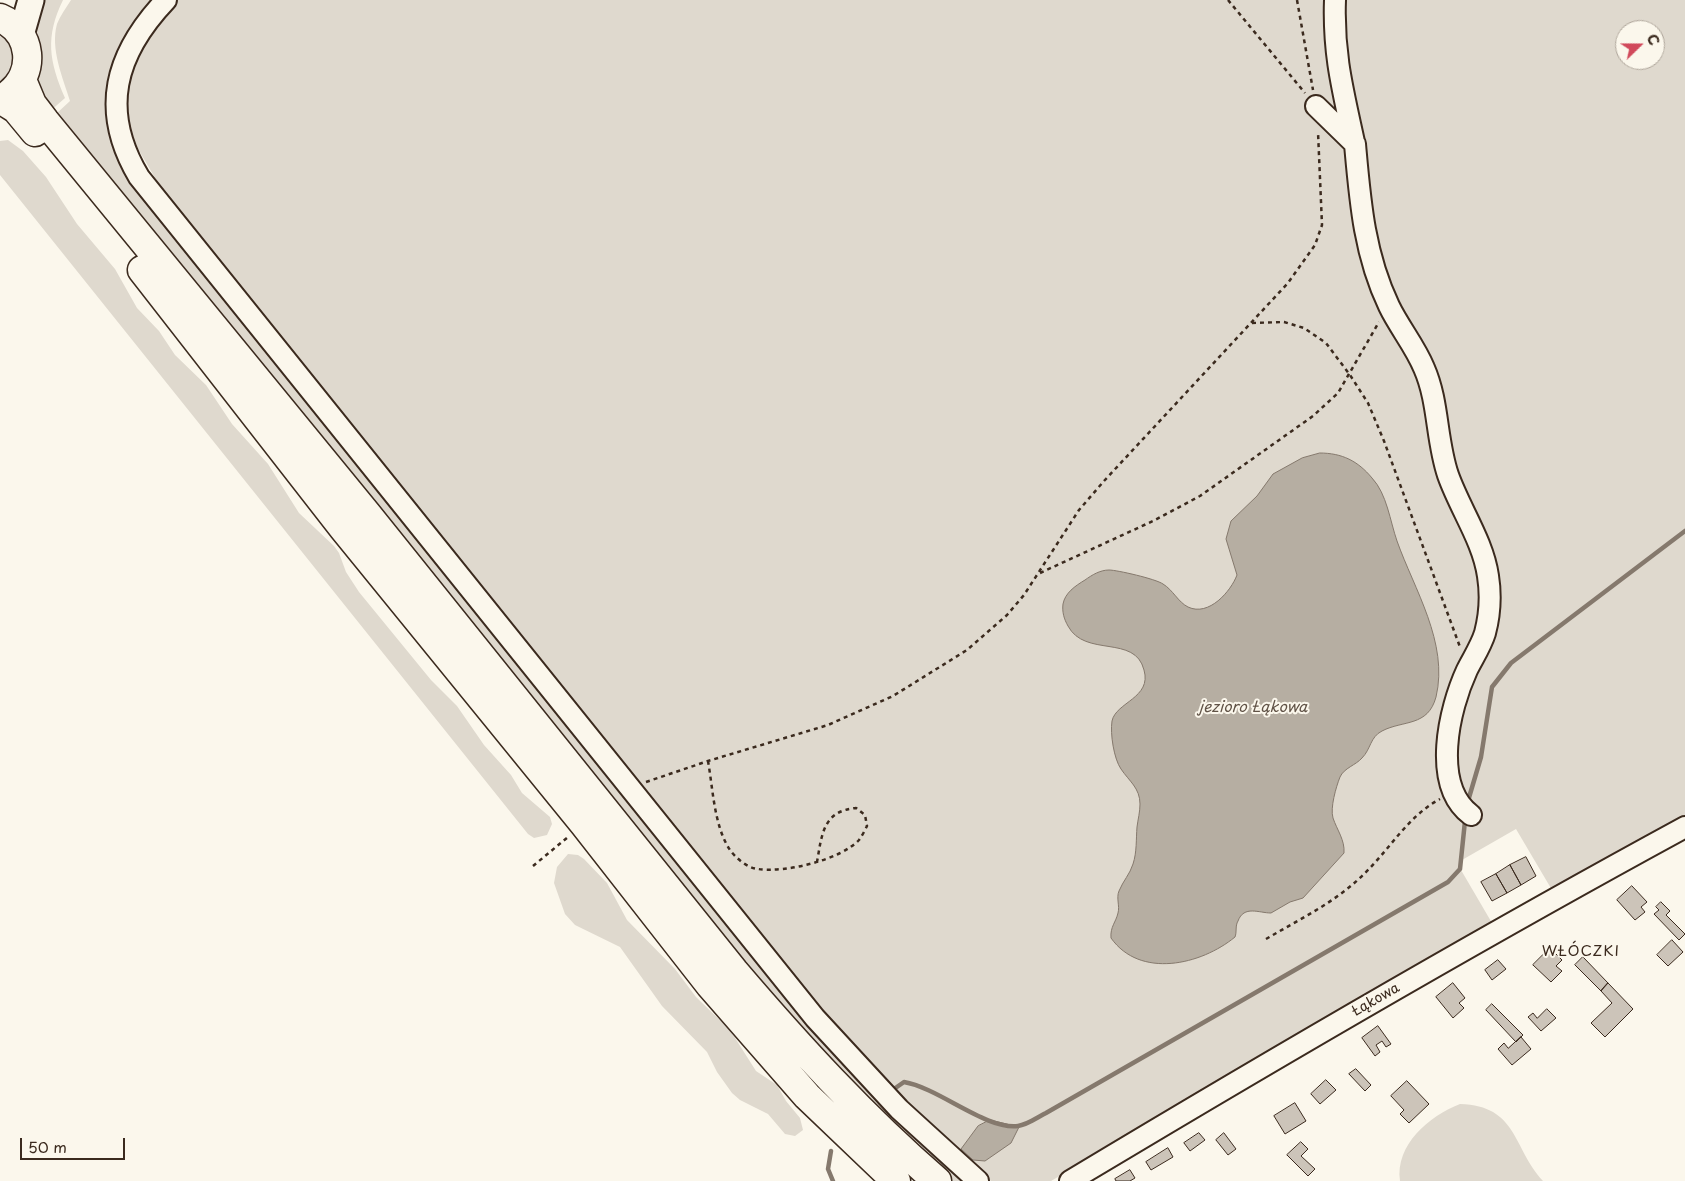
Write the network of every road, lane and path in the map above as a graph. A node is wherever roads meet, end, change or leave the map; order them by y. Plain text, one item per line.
1 (17, 0) edge
2 (31, 0) edge
3 (166, 0) edge
4 (1228, 0) edge
5 (1297, 0) edge
6 (1335, 0) edge
7 (0, 17) edge
8 (21, 35) junction
9 (22, 80) junction
10 (0, 99) edge
11 (1316, 106) junction
12 (1355, 144) junction
13 (1388, 306) junction
14 (1252, 323) junction
15 (1350, 375) junction
16 (1039, 574) junction
17 (1467, 670) junction
18 (708, 761) junction
19 (629, 788) junction
20 (1453, 795) junction
21 (1471, 815) dead end
22 (584, 824) junction
23 (1685, 827) edge
24 (818, 862) junction
25 (532, 866) dead end
26 (1266, 938) dead end
27 (896, 1181) edge
28 (937, 1181) edge
29 (978, 1181) edge
30 (1070, 1181) edge

1 - 7 main road
2 - 8 main road
3 - 19 street
4 - 11 path
5 - 11 path
6 - 12 street
7 - 8 highway
8 - 9 highway
9 - 10 highway
9 - 28 highway
10 - 22 highway
11 - 12 street
11 - 14 path
12 - 13 street
13 - 15 path
13 - 17 street
14 - 15 path
14 - 16 path
15 - 16 path
15 - 17 path
16 - 18 path
17 - 20 street
18 - 19 path
18 - 24 path
19 - 29 street
20 - 21 street
20 - 26 path
22 - 25 path
22 - 27 highway
23 - 30 street, Łąkowa
24 - 24 path

